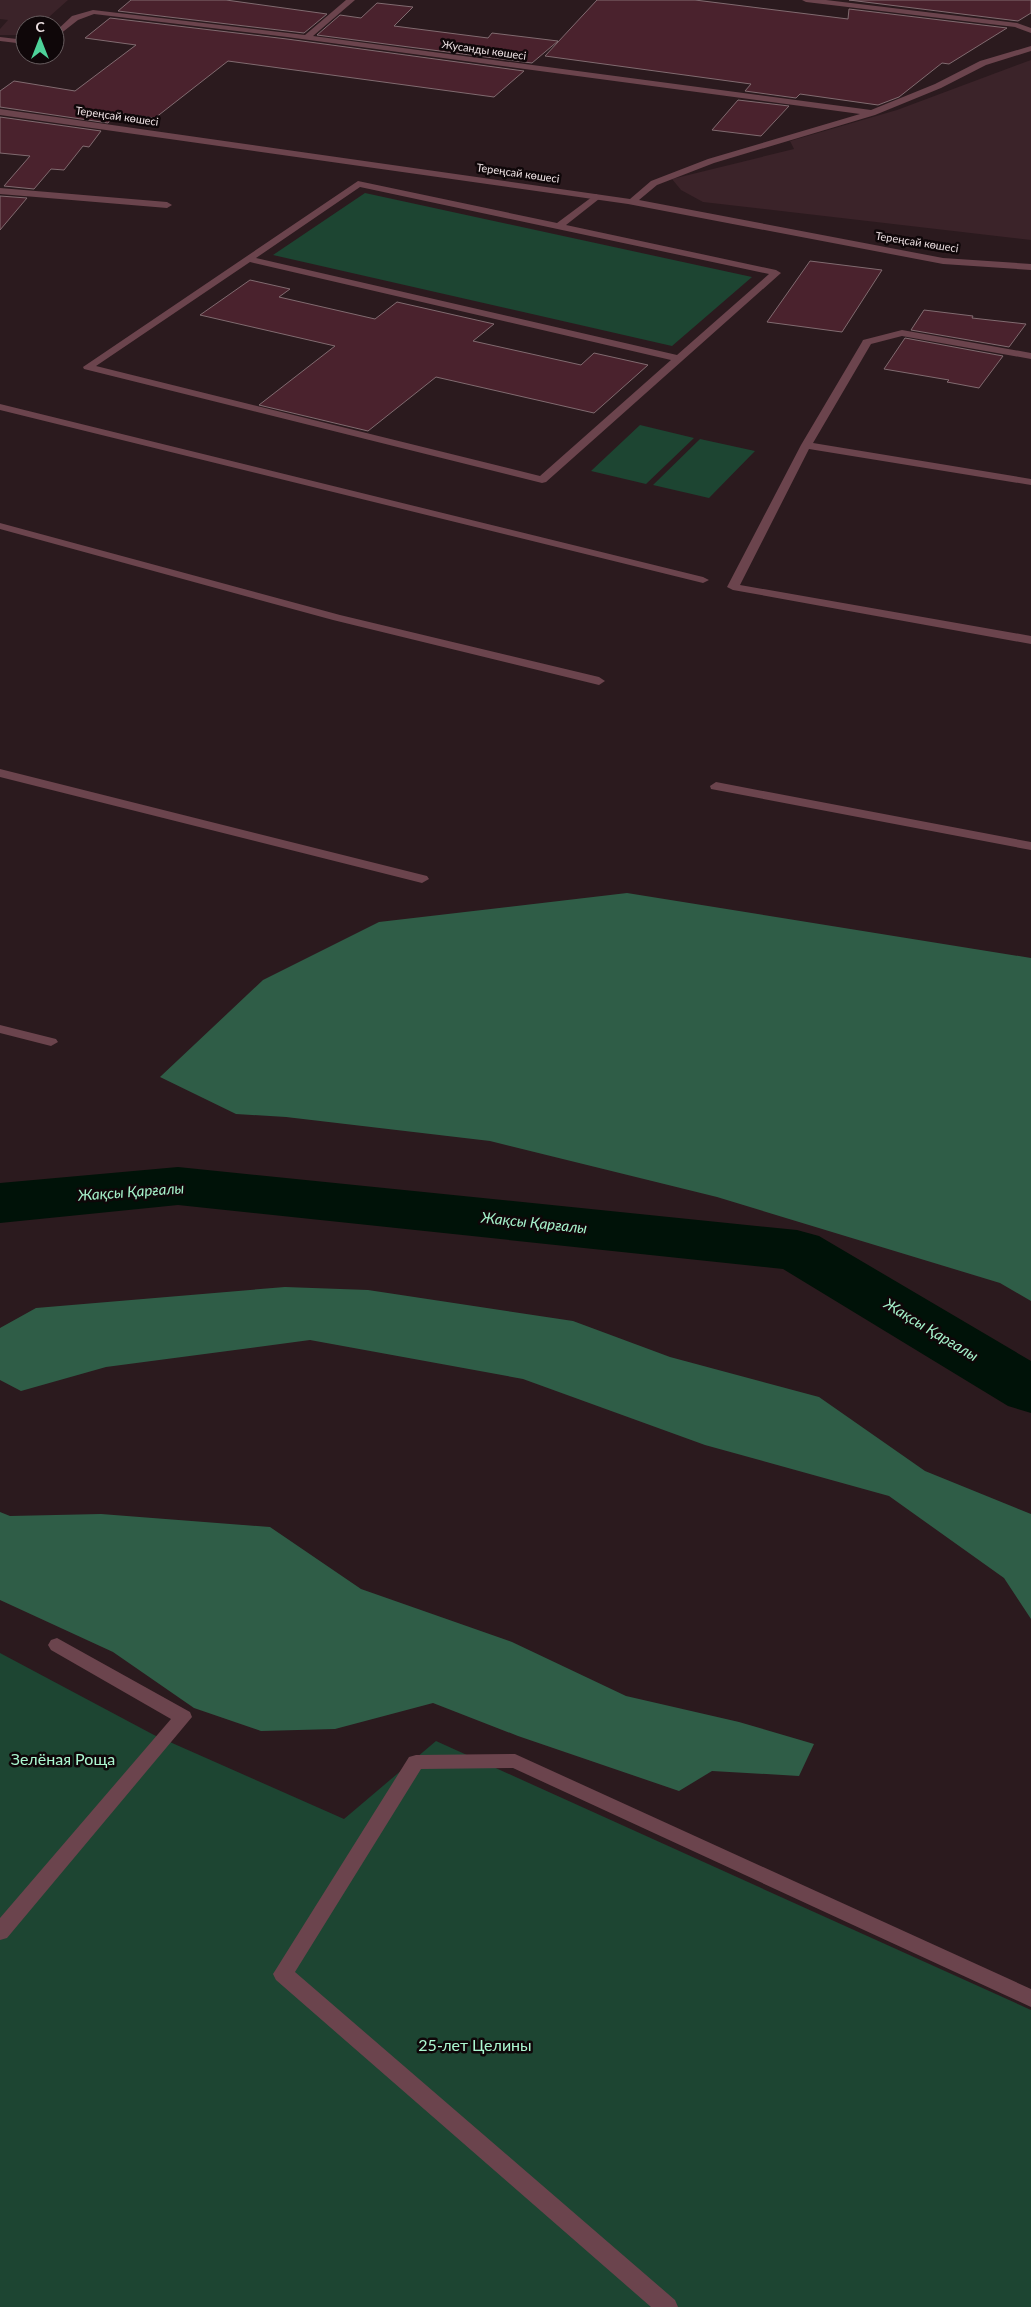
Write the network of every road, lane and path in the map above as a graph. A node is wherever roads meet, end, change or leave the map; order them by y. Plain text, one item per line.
1 (350, 0) edge
2 (806, 0) edge
3 (65, 27) edge
4 (1031, 31) edge
5 (306, 38) junction
6 (0, 39) edge
7 (15, 41) edge
8 (1031, 48) edge
9 (0, 112) edge
10 (872, 113) junction
11 (0, 191) edge
12 (596, 196) junction
13 (632, 202) junction
14 (167, 205) dead end
15 (558, 227) junction
16 (248, 259) junction
17 (1031, 267) edge
18 (1031, 356) edge
19 (680, 359) junction
20 (0, 407) edge
21 (806, 445) junction
22 (1031, 482) edge
23 (0, 526) edge
24 (703, 580) dead end
25 (1031, 640) edge
26 (599, 681) dead end
27 (0, 773) edge
28 (716, 786) dead end
29 (1031, 846) edge
30 (422, 878) dead end
31 (0, 1029) edge
32 (51, 1042) dead end
33 (57, 1646) dead end
34 (0, 1932) edge
35 (1031, 1998) edge
36 (667, 2307) edge

1 - 5 street
2 - 4 street
3 - 5 street, Жусанды көшесі
5 - 10 street, Жусанды көшесі
6 - 7 street
8 - 10 street
9 - 12 street, Тереңсай көшесі
10 - 13 street
11 - 14 street
12 - 13 street, Тереңсай көшесі
12 - 15 street
13 - 17 street, Тереңсай көшесі
15 - 16 street
15 - 19 street
16 - 19 street
16 - 19 street
18 - 21 street
20 - 24 street
21 - 22 street
21 - 25 street
23 - 26 street
27 - 30 street
28 - 29 street
31 - 32 street
33 - 34 street
35 - 36 street

